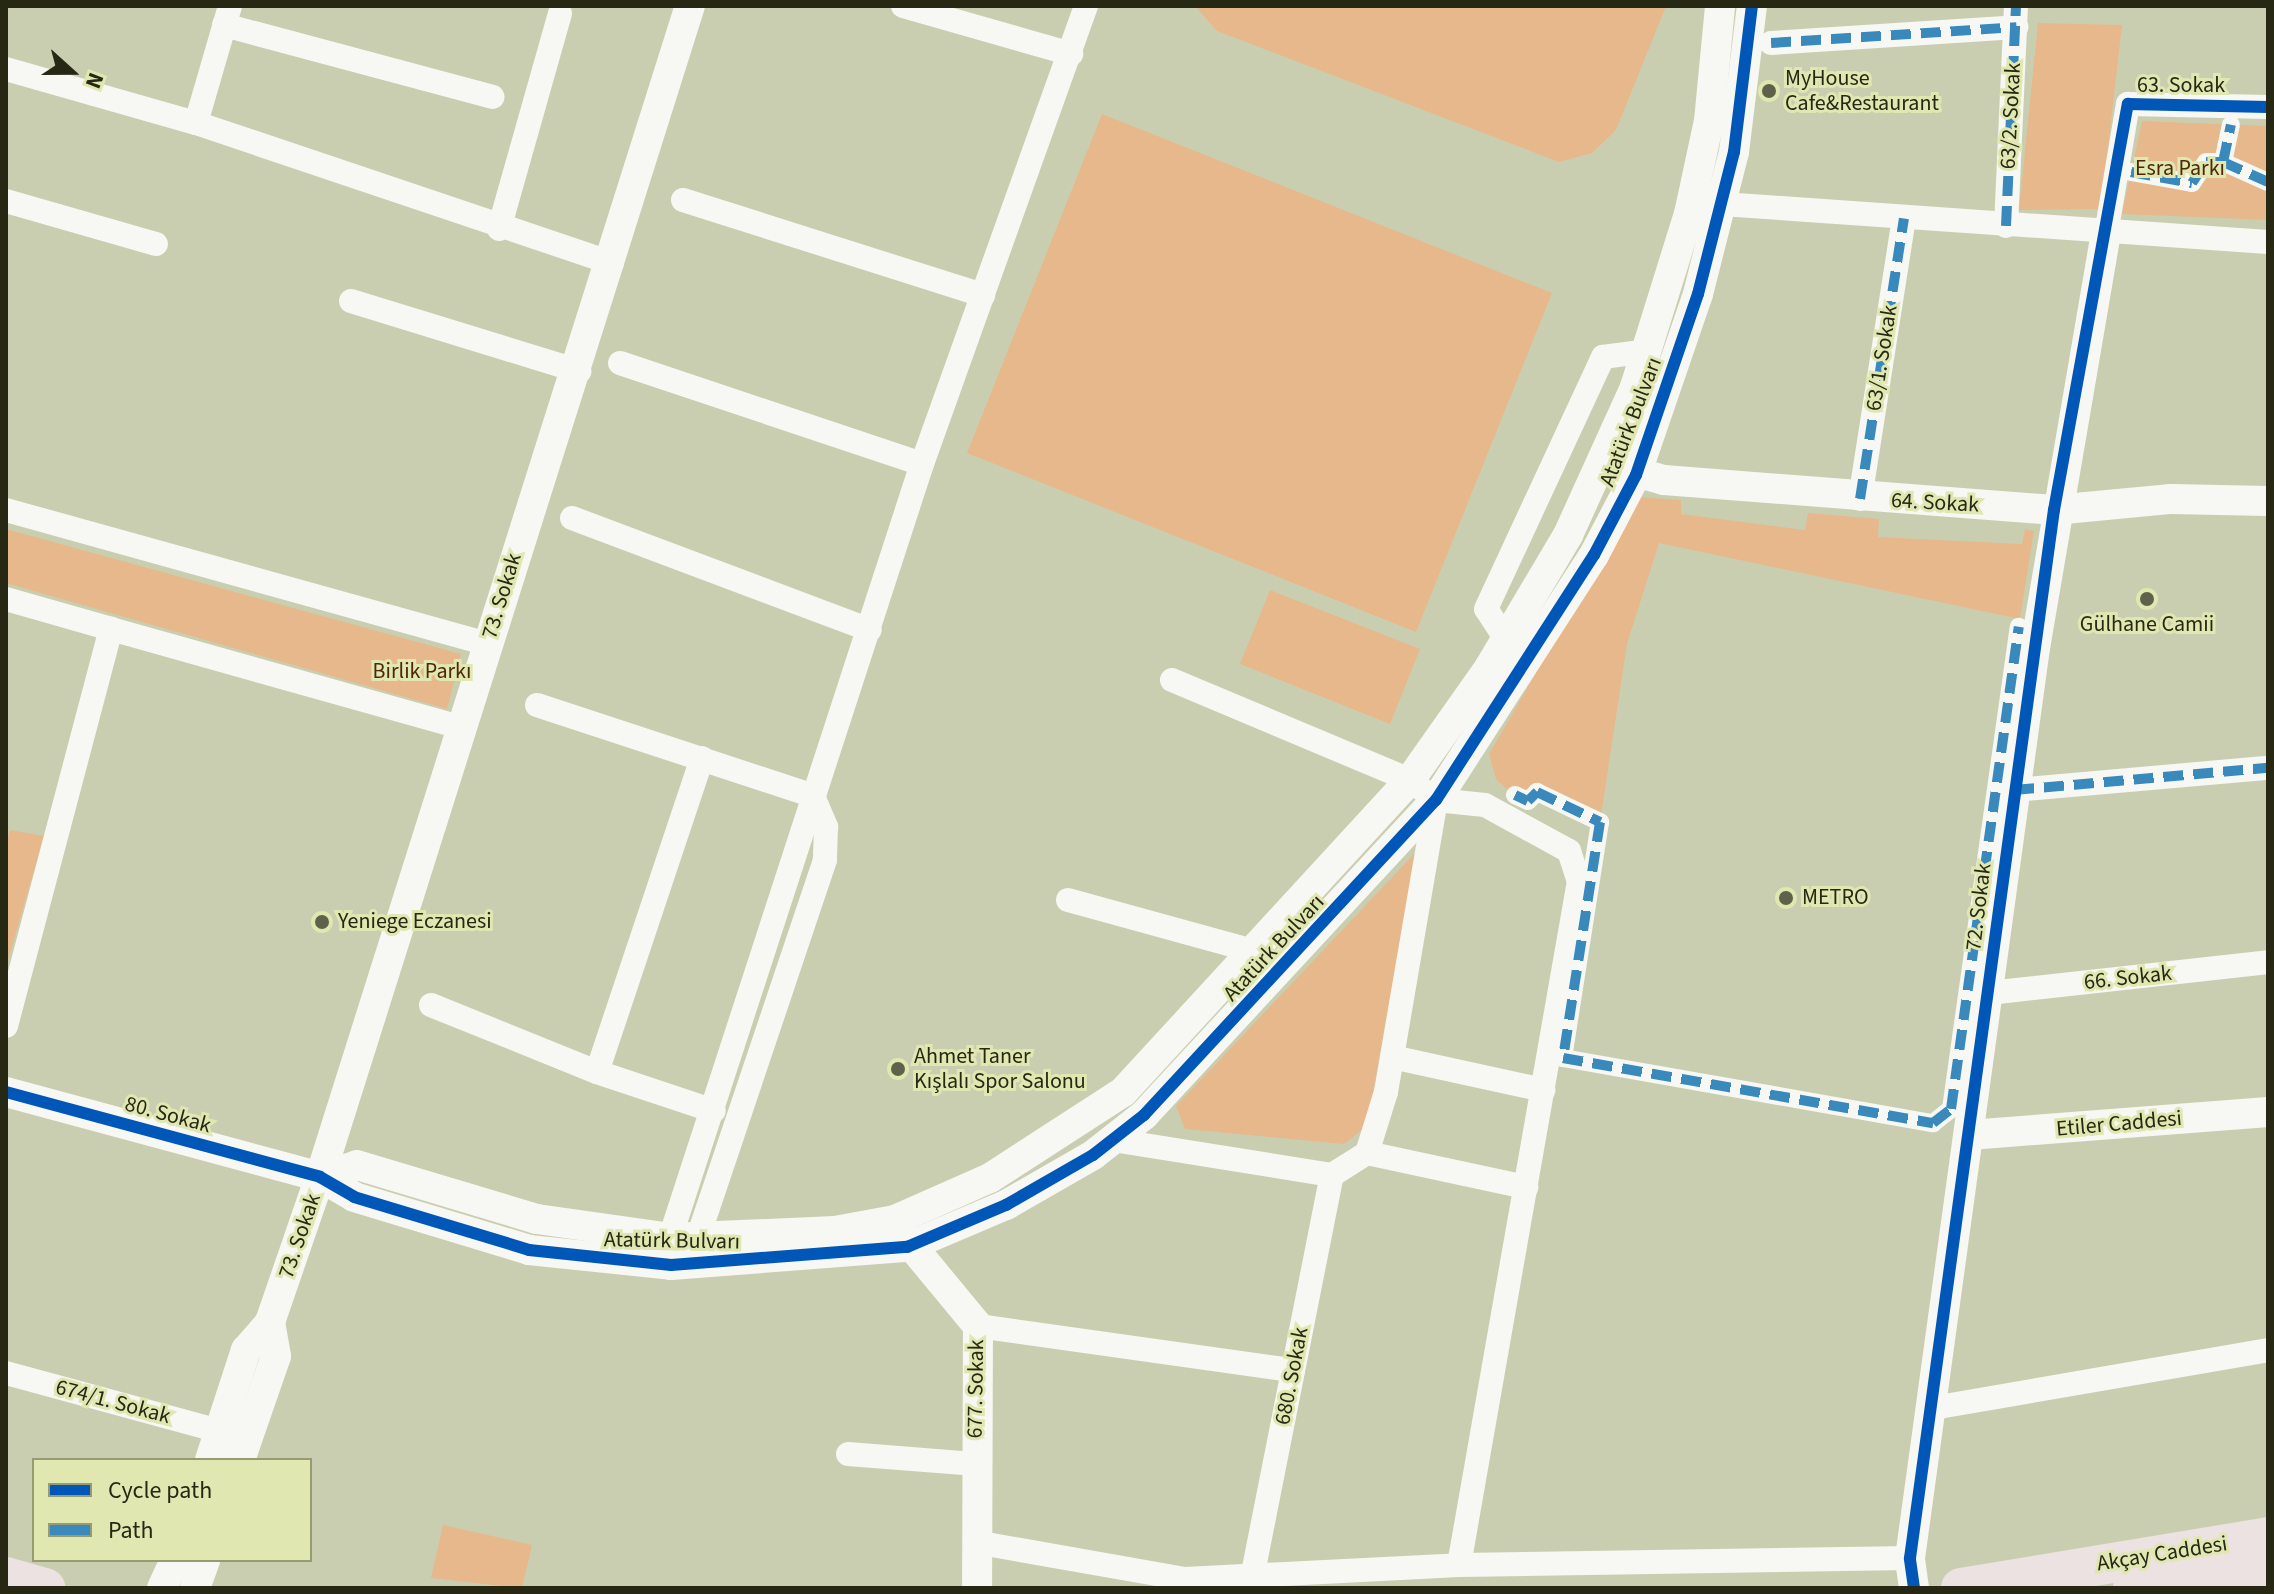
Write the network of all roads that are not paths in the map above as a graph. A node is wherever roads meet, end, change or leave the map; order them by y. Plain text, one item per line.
1 (690, 6) edge
2 (903, 6) edge
3 (1086, 6) edge
4 (1720, 6) edge
5 (1752, 6) edge
6 (560, 13) dead end
7 (227, 15) edge
8 (2016, 17) edge
9 (1771, 43) dead end
10 (1071, 54) junction
11 (6, 69) edge
12 (493, 97) dead end
13 (2268, 107) edge
14 (196, 123) junction
15 (2231, 125) dead end
16 (2223, 162) junction
17 (2131, 172) dead end
18 (2268, 182) edge
19 (683, 200) dead end
20 (6, 201) edge
21 (1722, 204) junction
22 (1904, 218) junction
23 (2006, 226) junction
24 (499, 229) junction
25 (2106, 234) junction
26 (2268, 242) edge
27 (156, 244) dead end
28 (612, 263) junction
29 (983, 295) junction
30 (351, 301) dead end
31 (1647, 351) junction
32 (620, 363) dead end
33 (579, 371) junction
34 (1605, 461) junction
35 (922, 464) junction
36 (1636, 475) junction
37 (1860, 499) junction
38 (2268, 501) edge
39 (6, 510) edge
40 (2054, 510) junction
41 (572, 518) dead end
42 (6, 599) edge
43 (2019, 627) dead end
44 (111, 629) junction
45 (870, 630) junction
46 (1507, 641) junction
47 (488, 644) junction
48 (1172, 680) dead end
49 (537, 705) dead end
50 (464, 728) junction
51 (702, 758) junction
52 (2268, 768) edge
53 (1410, 780) junction
54 (2014, 790) junction
55 (1515, 795) dead end
56 (813, 796) junction
57 (1436, 800) junction
58 (1068, 900) dead end
59 (1257, 952) junction
60 (2268, 962) edge
61 (1989, 993) junction
62 (431, 1005) dead end
63 (6, 1026) edge
64 (1392, 1057) junction
65 (597, 1072) junction
66 (1543, 1090) junction
67 (6, 1092) edge
68 (714, 1111) junction
69 (2268, 1112) edge
70 (1969, 1135) junction
71 (1113, 1140) junction
72 (1367, 1153) junction
73 (1332, 1175) junction
74 (321, 1177) junction
75 (1526, 1187) junction
76 (547, 1221) junction
77 (901, 1234) junction
78 (684, 1238) junction
79 (539, 1251) junction
80 (270, 1322) junction
81 (978, 1326) junction
82 (2268, 1350) edge
83 (1293, 1370) junction
84 (6, 1373) edge
85 (1933, 1408) junction
86 (220, 1431) junction
87 (848, 1454) dead end
88 (211, 1458) edge
89 (241, 1458) edge
90 (974, 1464) junction
91 (2268, 1537) edge
92 (975, 1542) junction
93 (1910, 1558) junction
94 (174, 1562) edge
95 (204, 1562) edge
96 (1459, 1565) junction
97 (2268, 1572) edge
98 (6, 1577) edge
99 (1252, 1578) junction
100 (45, 1588) edge
101 (162, 1588) edge
102 (195, 1588) edge
103 (977, 1588) edge
104 (1914, 1588) edge
105 (1961, 1588) edge
106 (2133, 1588) edge

1 - 28 street, 73. Sokak
2 - 10 street
3 - 10 street
4 - 31 street, Atatürk Bulvarı
5 - 21 street, Atatürk Bulvarı
6 - 24 street
7 - 12 street
7 - 14 street
8 - 9 street
8 - 23 street, 63/2. Sokak
10 - 29 street
11 - 14 street
13 - 25 street, 63. Sokak
14 - 24 street
15 - 16 street
16 - 17 street
16 - 18 street
19 - 29 street
20 - 27 street
21 - 22 street
21 - 36 street, Atatürk Bulvarı
22 - 23 street
22 - 37 street, 63/1. Sokak
23 - 25 street
24 - 28 street
25 - 26 street
25 - 40 street, 72. Sokak
28 - 33 street, 73. Sokak
29 - 35 street
30 - 33 street
31 - 34 street, Atatürk Bulvarı
31 - 46 street
32 - 35 street
33 - 47 street, 73. Sokak
34 - 36 street, 64. Sokak
34 - 46 street, Atatürk Bulvarı
35 - 45 street
36 - 37 street, 64. Sokak
36 - 57 street, Atatürk Bulvarı
37 - 40 street, 64. Sokak
38 - 40 street, 64. Sokak
39 - 47 street
40 - 54 street, 72. Sokak
41 - 45 street
42 - 44 street
43 - 55 street
44 - 50 street
44 - 63 street
45 - 56 street
46 - 53 street, Atatürk Bulvarı
47 - 50 street, 73. Sokak
48 - 53 street
49 - 51 street
50 - 74 street, 73. Sokak
51 - 56 street
51 - 65 street
52 - 54 street
53 - 57 street
53 - 59 street, Atatürk Bulvarı
54 - 61 street, 72. Sokak
56 - 68 street
56 - 78 street
57 - 64 street
57 - 66 street
57 - 71 street, Atatürk Bulvarı
58 - 59 street
59 - 77 street, Atatürk Bulvarı
60 - 61 street, 66. Sokak
61 - 70 street, 72. Sokak
62 - 65 street
64 - 66 street
64 - 72 street
65 - 68 street
66 - 75 street
67 - 74 street, 80. Sokak
68 - 78 street
69 - 70 street, Etiler Caddesi
70 - 85 street, 72. Sokak
71 - 73 street
71 - 77 street, Atatürk Bulvarı
72 - 73 street
72 - 75 street
73 - 83 street, 680. Sokak
74 - 76 street, Atatürk Bulvarı
74 - 79 street, Atatürk Bulvarı
74 - 80 street, 73. Sokak
75 - 96 street
76 - 78 street, Atatürk Bulvarı
76 - 79 street
77 - 78 street, Atatürk Bulvarı
77 - 79 street, Atatürk Bulvarı
77 - 81 street, 677. Sokak
80 - 86 street
80 - 89 street
81 - 83 street
81 - 90 street, 677. Sokak
82 - 85 street
83 - 99 street, 680. Sokak
84 - 86 street, 674/1. Sokak
85 - 93 street, 72. Sokak
86 - 88 street
87 - 90 street
90 - 92 street, 677. Sokak
91 - 105 highway, Akçay Caddesi
92 - 99 street
92 - 103 street, 677. Sokak
93 - 96 street
93 - 104 street, 72. Sokak
94 - 101 street
95 - 102 street
96 - 99 street
97 - 106 highway, Akçay Caddesi
98 - 100 highway

